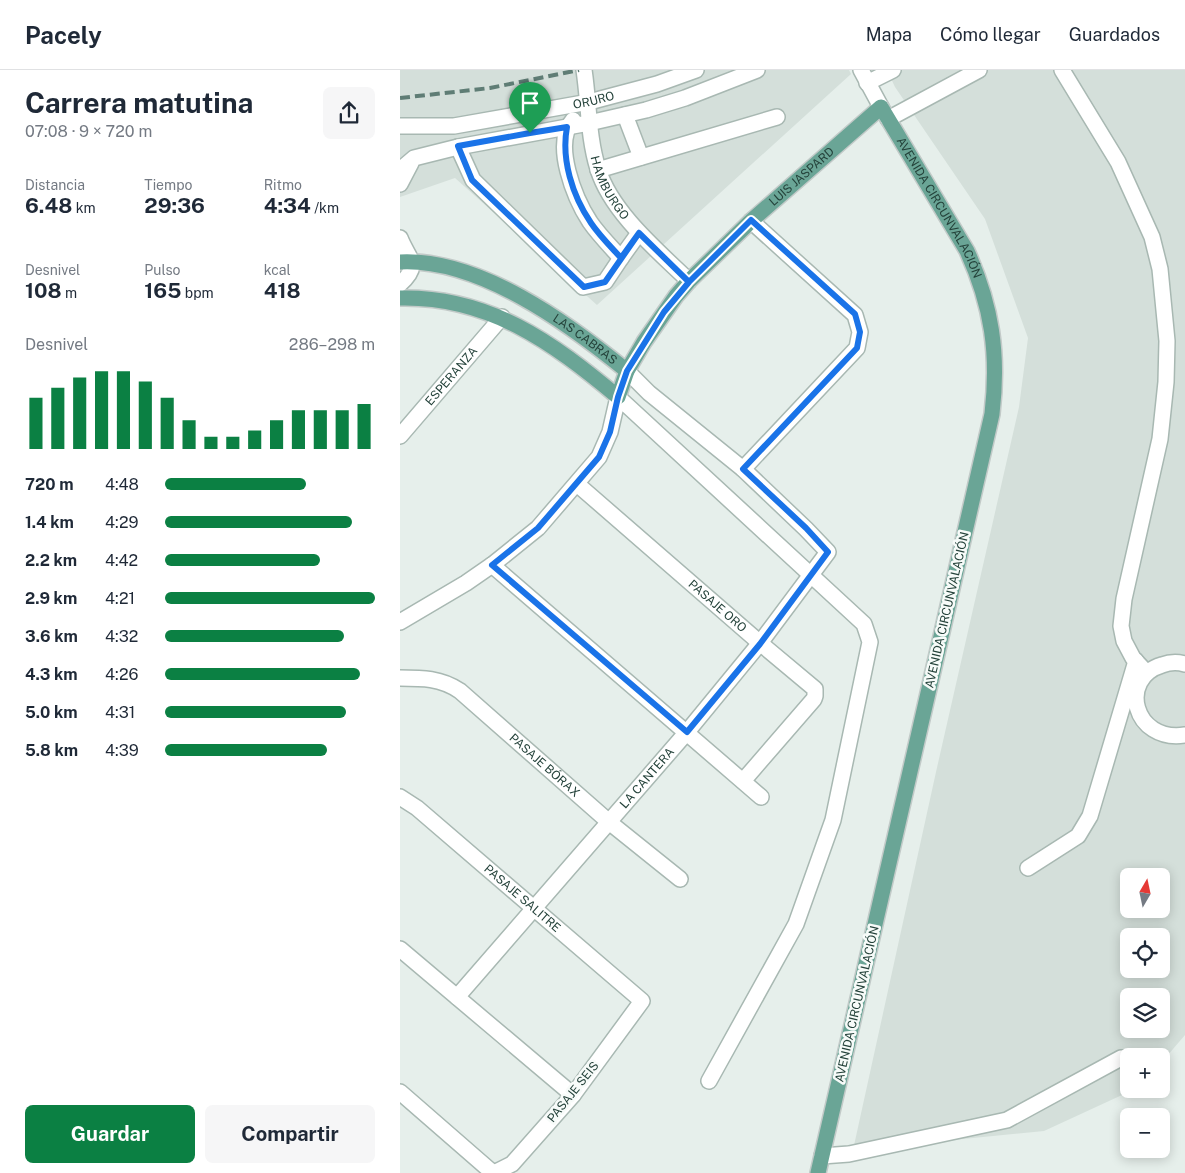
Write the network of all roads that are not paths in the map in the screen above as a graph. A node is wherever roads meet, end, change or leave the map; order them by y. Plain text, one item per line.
1 (584, 70) edge
2 (696, 70) edge
3 (757, 70) edge
4 (893, 70) edge
5 (979, 70) edge
6 (1062, 70) edge
7 (864, 76) edge
8 (589, 102) junction
9 (885, 113) junction
10 (625, 115) junction
11 (777, 117) dead end
12 (589, 123) junction
13 (400, 126) edge
14 (567, 127) junction
15 (458, 146) junction
16 (640, 157) junction
17 (414, 158) junction
18 (400, 170) edge
19 (598, 170) junction
20 (400, 184) edge
21 (751, 220) junction
22 (639, 233) junction
23 (400, 238) edge
24 (621, 258) junction
25 (406, 262) edge
26 (689, 282) junction
27 (400, 284) edge
28 (400, 298) edge
29 (502, 318) junction
30 (627, 371) junction
31 (618, 397) junction
32 (400, 436) edge
33 (743, 469) junction
34 (577, 484) junction
35 (828, 552) joint
36 (492, 565) junction
37 (811, 574) junction
38 (400, 622) edge
39 (760, 644) junction
40 (1136, 661) junction
41 (1185, 664) edge
42 (1147, 673) junction
43 (400, 678) edge
44 (687, 732) junction
45 (1185, 735) edge
46 (743, 781) junction
47 (400, 797) edge
48 (762, 797) dead end
49 (609, 822) junction
50 (1028, 868) dead end
51 (680, 879) dead end
52 (534, 908) junction
53 (401, 952) edge
54 (457, 997) junction
55 (642, 1001) joint
56 (1120, 1059) edge
57 (709, 1082) dead end
58 (400, 1092) edge
59 (574, 1095) junction
60 (822, 1156) junction
61 (494, 1173) edge
62 (818, 1173) edge

1 - 8 street, HAMBURGO
2 - 8 street, ORURO
3 - 10 street, ORURO
4 - 7 street
5 - 9 street
6 - 40 street
7 - 9 street, AVENIDA CIRCUNVALACIÓN
8 - 12 street, HAMBURGO
8 - 13 street, ORURO
8 - 14 street
9 - 21 main road, LUIS JASPARD
9 - 60 main road, AVENIDA CIRCUNVALACIÓN
10 - 12 street, ORURO
10 - 16 street
11 - 16 street
12 - 14 street, ORURO
12 - 19 street, HAMBURGO
14 - 15 street, ORURO
14 - 24 street
15 - 17 street, ORURO
15 - 24 street
16 - 19 street
17 - 18 street
17 - 20 street
19 - 22 street, HAMBURGO
21 - 26 main road, LUIS JASPARD
21 - 33 street
22 - 24 street
22 - 26 street, HAMBURGO
23 - 25 street
25 - 27 street
25 - 30 main road, LAS CABRAS
26 - 30 main road, LUIS JASPARD
28 - 29 main road, LAS CABRAS
29 - 31 main road, LAS CABRAS
29 - 32 street, ESPERANZA
30 - 31 main road, LUIS JASPARD
30 - 33 street, LAS CABRAS
31 - 34 street, LUIS JASPARD
31 - 37 street, LAS CABRAS
33 - 35 street, LAS CABRAS
34 - 36 street, LUIS JASPARD
34 - 39 street, PASAJE ORO
35 - 37 street, LA CANTERA
36 - 38 street, LUIS JASPARD
36 - 44 street
37 - 39 street, LA CANTERA
37 - 57 street, LAS CABRAS
39 - 44 street, LA CANTERA
39 - 46 street, PASAJE ORO
40 - 42 street
40 - 50 street
41 - 42 street
42 - 45 street
43 - 49 street, PASAJE BÓRAX
44 - 46 street
44 - 49 street, LA CANTERA
46 - 48 street
47 - 52 street, PASAJE SALITRE
49 - 51 street, PASAJE BÓRAX
49 - 52 street, LA CANTERA
52 - 54 street, LA CANTERA
52 - 55 street, PASAJE SALITRE
53 - 54 street
54 - 59 street
55 - 59 street, PASAJE SEIS
56 - 60 street
58 - 61 street
59 - 61 street, PASAJE SEIS
60 - 62 main road, AVENIDA CIRCUNVALACIÓN

